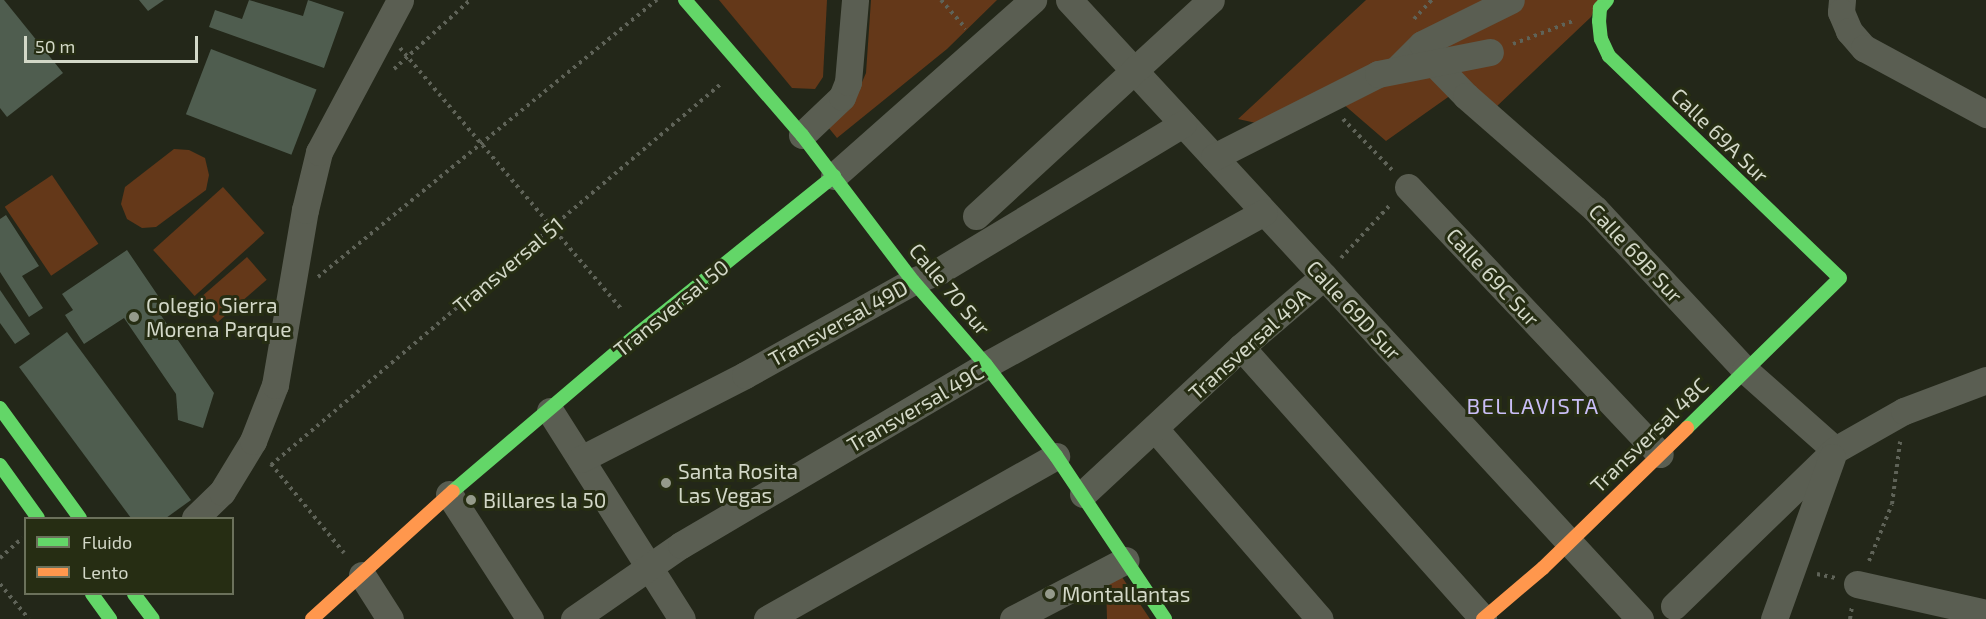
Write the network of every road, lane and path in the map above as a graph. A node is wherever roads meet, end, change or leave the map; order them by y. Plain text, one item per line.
1 (400, 0) edge
2 (470, 0) edge
3 (657, 0) edge
4 (685, 0) edge
5 (855, 0) edge
6 (940, 0) edge
7 (1033, 0) edge
8 (1069, 0) edge
9 (1211, 0) edge
10 (1511, 0) edge
11 (1842, 0) edge
12 (1604, 4) edge
13 (382, 28) junction
14 (982, 48) junction
15 (1490, 52) joint
16 (408, 56) junction
17 (1432, 61) junction
18 (744, 65) junction
19 (1132, 69) junction
20 (1396, 69) junction
21 (391, 71) dead end
22 (1326, 101) junction
23 (1986, 114) edge
24 (1183, 124) junction
25 (802, 135) junction
26 (481, 143) junction
27 (1214, 157) junction
28 (834, 176) junction
29 (1408, 187) junction
30 (1264, 212) junction
31 (976, 216) dead end
32 (552, 228) junction
33 (1324, 276) junction
34 (1840, 278) joint
35 (913, 281) junction
36 (290, 300) junction
37 (640, 332) junction
38 (1241, 347) junction
39 (986, 365) junction
40 (1745, 370) junction
41 (1986, 380) edge
42 (0, 408) edge
43 (550, 411) junction
44 (1904, 411) junction
45 (1156, 430) junction
46 (253, 441) junction
47 (1834, 450) junction
48 (1660, 454) junction
49 (1056, 456) junction
50 (581, 459) junction
51 (0, 465) edge
52 (271, 465) junction
53 (449, 494) junction
54 (1083, 494) junction
55 (37, 517) edge
56 (79, 517) edge
57 (197, 517) edge
58 (24, 538) edge
59 (1569, 542) junction
60 (0, 558) edge
61 (1126, 560) junction
62 (649, 567) junction
63 (1791, 568) junction
64 (362, 575) junction
65 (0, 584) edge
66 (1857, 584) junction
67 (135, 595) edge
68 (1674, 606) dead end
69 (1986, 613) edge
70 (29, 619) edge
71 (153, 619) edge
72 (312, 619) edge
73 (390, 619) edge
74 (530, 619) edge
75 (574, 619) edge
76 (682, 619) edge
77 (767, 619) edge
78 (1013, 619) edge
79 (1165, 619) edge
80 (1320, 619) edge
81 (1483, 619) edge
82 (1640, 619) edge
83 (1774, 619) edge
84 (1850, 619) edge

1 - 13 street
2 - 16 path
3 - 26 path
4 - 18 street, Calle 70 Sur
5 - 25 street
6 - 14 path
7 - 14 street, Transversal 50
8 - 19 street, Calle 69D Sur
9 - 19 street
10 - 20 street
11 - 23 street
12 - 15 path
12 - 34 street, Calle 69A Sur
13 - 16 path
13 - 36 street
14 - 28 street, Transversal 50
15 - 17 street
16 - 21 path
16 - 26 path
17 - 20 street
17 - 40 street, Calle 69B Sur
18 - 25 street, Calle 70 Sur
18 - 32 path, Transversal 51
19 - 24 street, Calle 69D Sur
19 - 31 street
20 - 22 street
22 - 27 street
22 - 29 path
24 - 27 street, Calle 69D Sur
24 - 35 street, Transversal 49D
25 - 28 street, Calle 70 Sur
26 - 32 path
26 - 36 path
27 - 30 street, Calle 69D Sur
28 - 35 street, Calle 70 Sur
28 - 37 street, Transversal 50
29 - 33 path, Transversal 49A
29 - 48 street, Calle 69C Sur
30 - 33 street, Calle 69D Sur
30 - 39 street, Transversal 49C
32 - 37 path
32 - 52 path, Transversal 51
33 - 38 street, Transversal 49A
33 - 59 street, Calle 69D Sur
34 - 40 street, Transversal 48C
35 - 39 street, Calle 70 Sur
35 - 50 street, Transversal 49D
36 - 46 street
37 - 43 street, Transversal 50
38 - 45 street, Transversal 49A
38 - 81 street
39 - 49 street, Calle 70 Sur
39 - 62 street, Transversal 49C
40 - 47 street, Calle 69B Sur
40 - 48 street, Transversal 48C
41 - 44 street
42 - 56 street
43 - 50 street
43 - 53 street, Transversal 50
44 - 47 street
44 - 66 path
45 - 54 street, Transversal 49A
45 - 80 street
46 - 52 path
46 - 57 street
47 - 63 street
47 - 68 street
48 - 59 street, Transversal 48C
49 - 54 street, Calle 70 Sur
49 - 77 street
50 - 62 street
51 - 55 street
52 - 64 path
53 - 64 street, Transversal 50
53 - 74 street
54 - 61 street, Calle 70 Sur
58 - 60 path
59 - 81 street, Transversal 48C
59 - 82 street, Calle 69D Sur
61 - 78 street
61 - 79 street, Calle 70 Sur
62 - 75 street, Transversal 49C
62 - 76 street
63 - 66 path
63 - 83 street
64 - 72 street, Transversal 50
64 - 73 street
65 - 70 path
66 - 69 street
66 - 84 path
67 - 71 street

